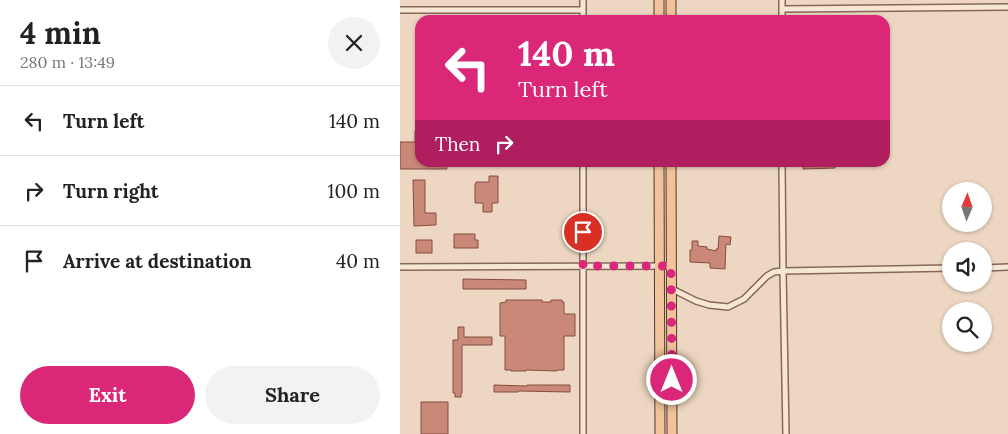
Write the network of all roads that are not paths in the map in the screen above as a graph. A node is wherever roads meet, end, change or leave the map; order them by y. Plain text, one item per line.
1 (583, 0) edge
2 (660, 0) edge
3 (671, 0) edge
4 (782, 0) edge
5 (1008, 7) edge
6 (782, 9) junction
7 (400, 10) edge
8 (583, 10) junction
9 (583, 15) edge
10 (660, 15) edge
11 (671, 15) edge
12 (782, 15) edge
13 (583, 167) edge
14 (659, 167) edge
15 (671, 167) edge
16 (782, 167) edge
17 (583, 266) junction
18 (659, 266) junction
19 (671, 266) junction
20 (400, 267) edge
21 (1008, 267) edge
22 (942, 268) edge
23 (992, 268) edge
24 (783, 271) junction
25 (672, 289) junction
26 (583, 434) edge
27 (660, 434) edge
28 (672, 434) edge
29 (786, 434) edge

1 - 8 street
2 - 10 main road
3 - 11 main road
4 - 6 street
5 - 6 street
6 - 12 street
7 - 8 street
8 - 9 street
13 - 17 street
14 - 18 main road
15 - 19 main road
16 - 24 street
17 - 18 street
17 - 20 street
17 - 26 street
18 - 19 street
18 - 27 main road
19 - 25 main road
21 - 23 street
22 - 24 street
24 - 25 street
24 - 29 street
25 - 28 main road

